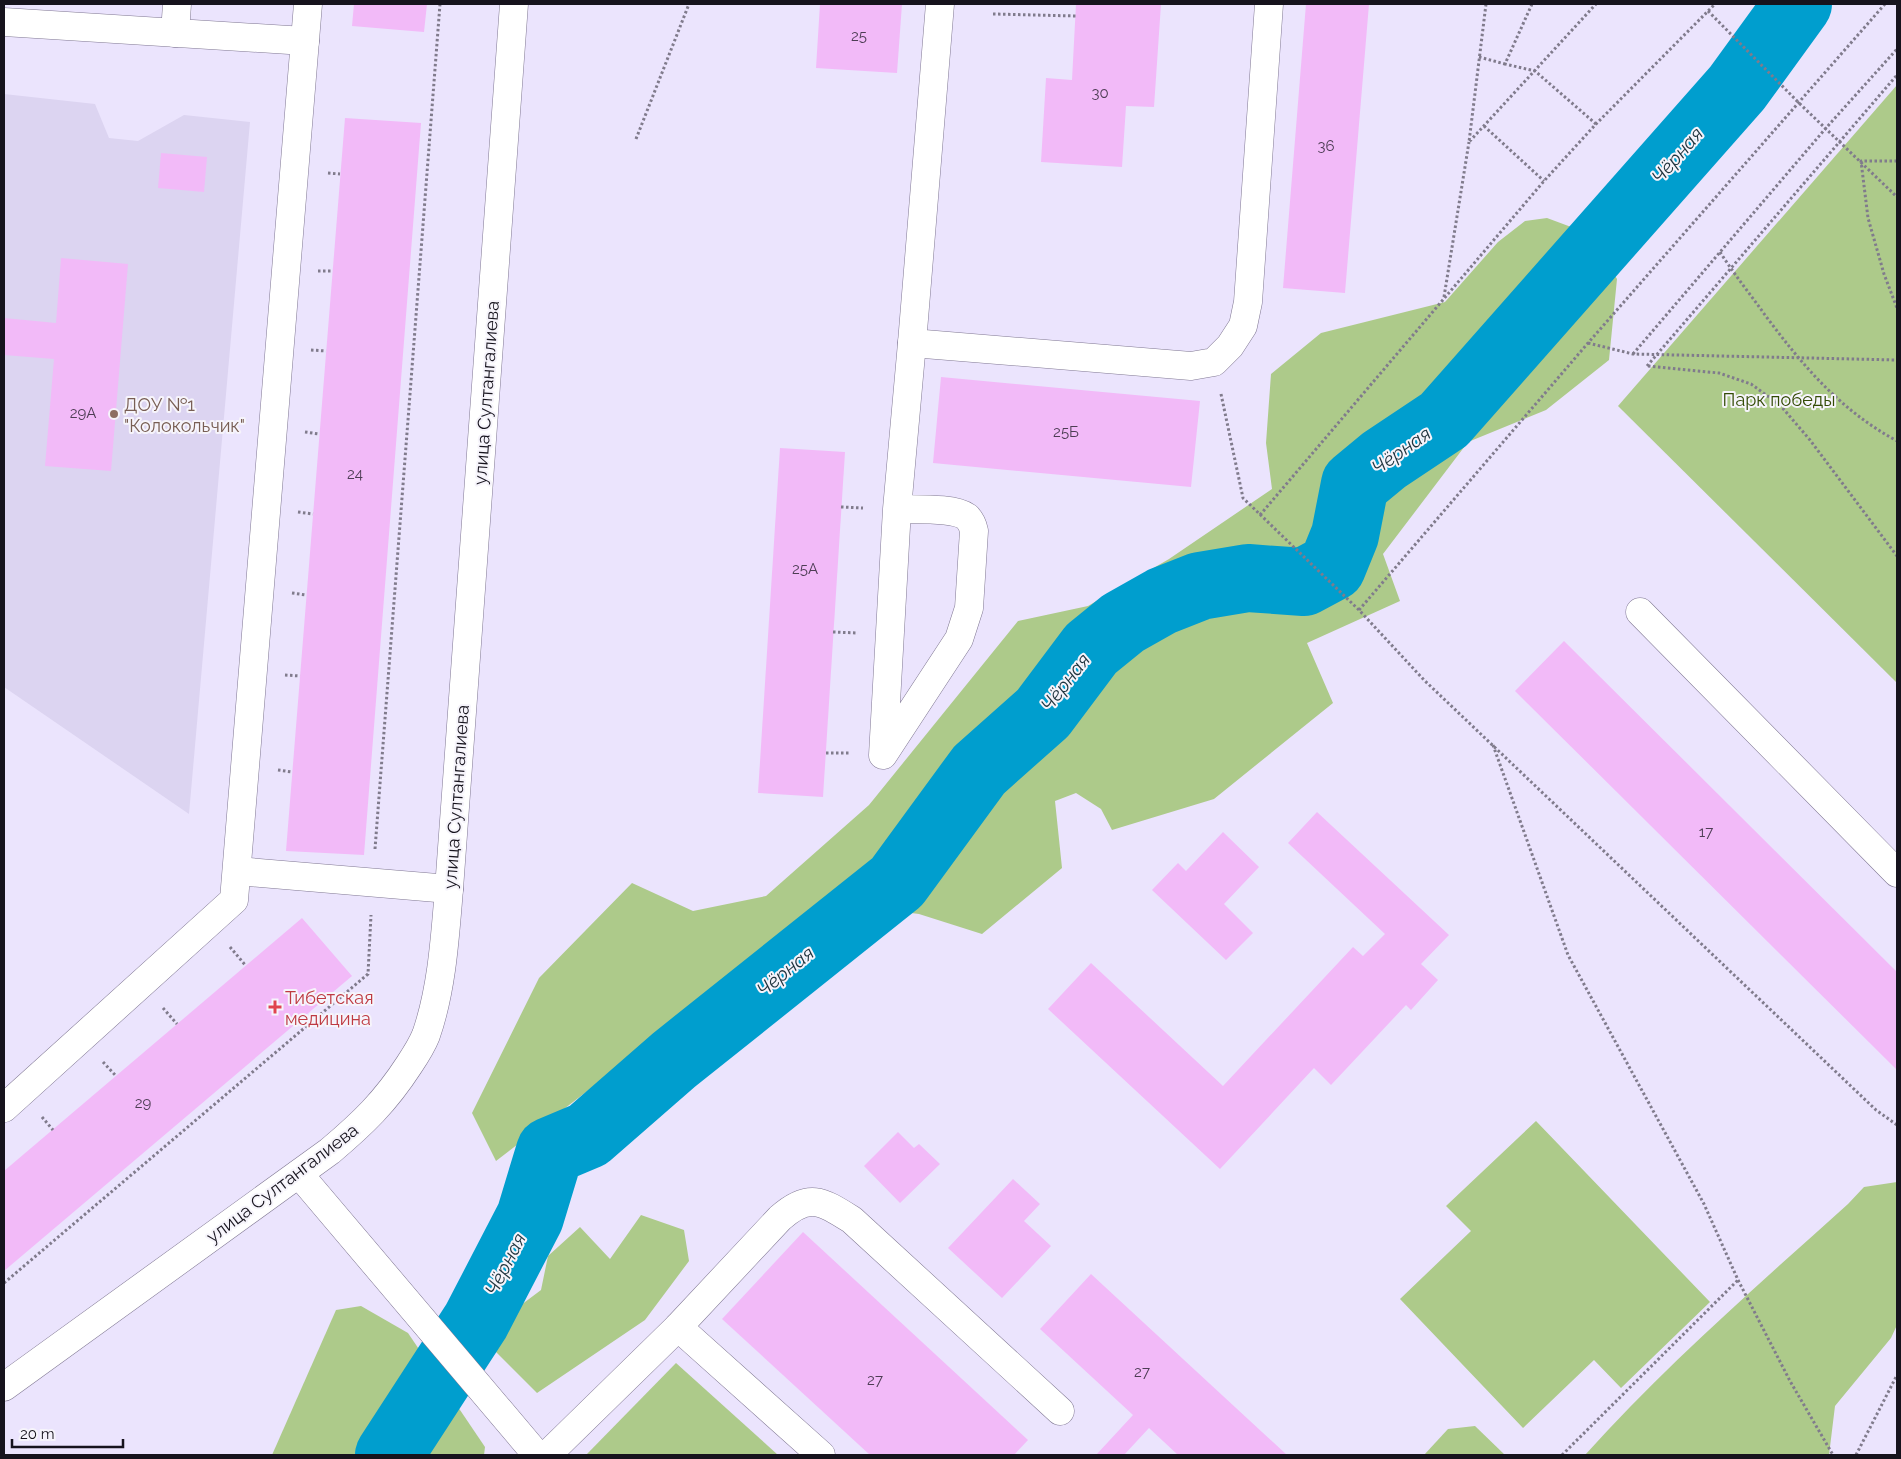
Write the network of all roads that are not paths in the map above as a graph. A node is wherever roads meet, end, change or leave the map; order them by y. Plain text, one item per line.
1 (177, 4) edge
2 (308, 4) edge
3 (514, 4) edge
4 (940, 4) edge
5 (1269, 4) edge
6 (4, 22) edge
7 (175, 33) junction
8 (304, 41) junction
9 (912, 343) junction
10 (898, 509) junction
11 (1640, 612) dead end
12 (237, 871) junction
13 (1897, 873) edge
14 (449, 889) junction
15 (4, 1108) edge
16 (299, 1174) junction
17 (678, 1327) junction
18 (4, 1387) edge
19 (1060, 1411) dead end
20 (537, 1455) edge
21 (547, 1455) edge
22 (821, 1455) edge

1 - 7 street
2 - 8 street
3 - 14 street, улица Султангалиева
4 - 9 street
5 - 9 street
6 - 7 street
7 - 8 street
8 - 12 street
9 - 10 street
10 - 10 street
11 - 13 street
12 - 14 street
12 - 15 street
14 - 16 street, улица Султангалиева
16 - 18 street, улица Султангалиева
16 - 20 street
17 - 19 street
17 - 21 street
17 - 22 street

